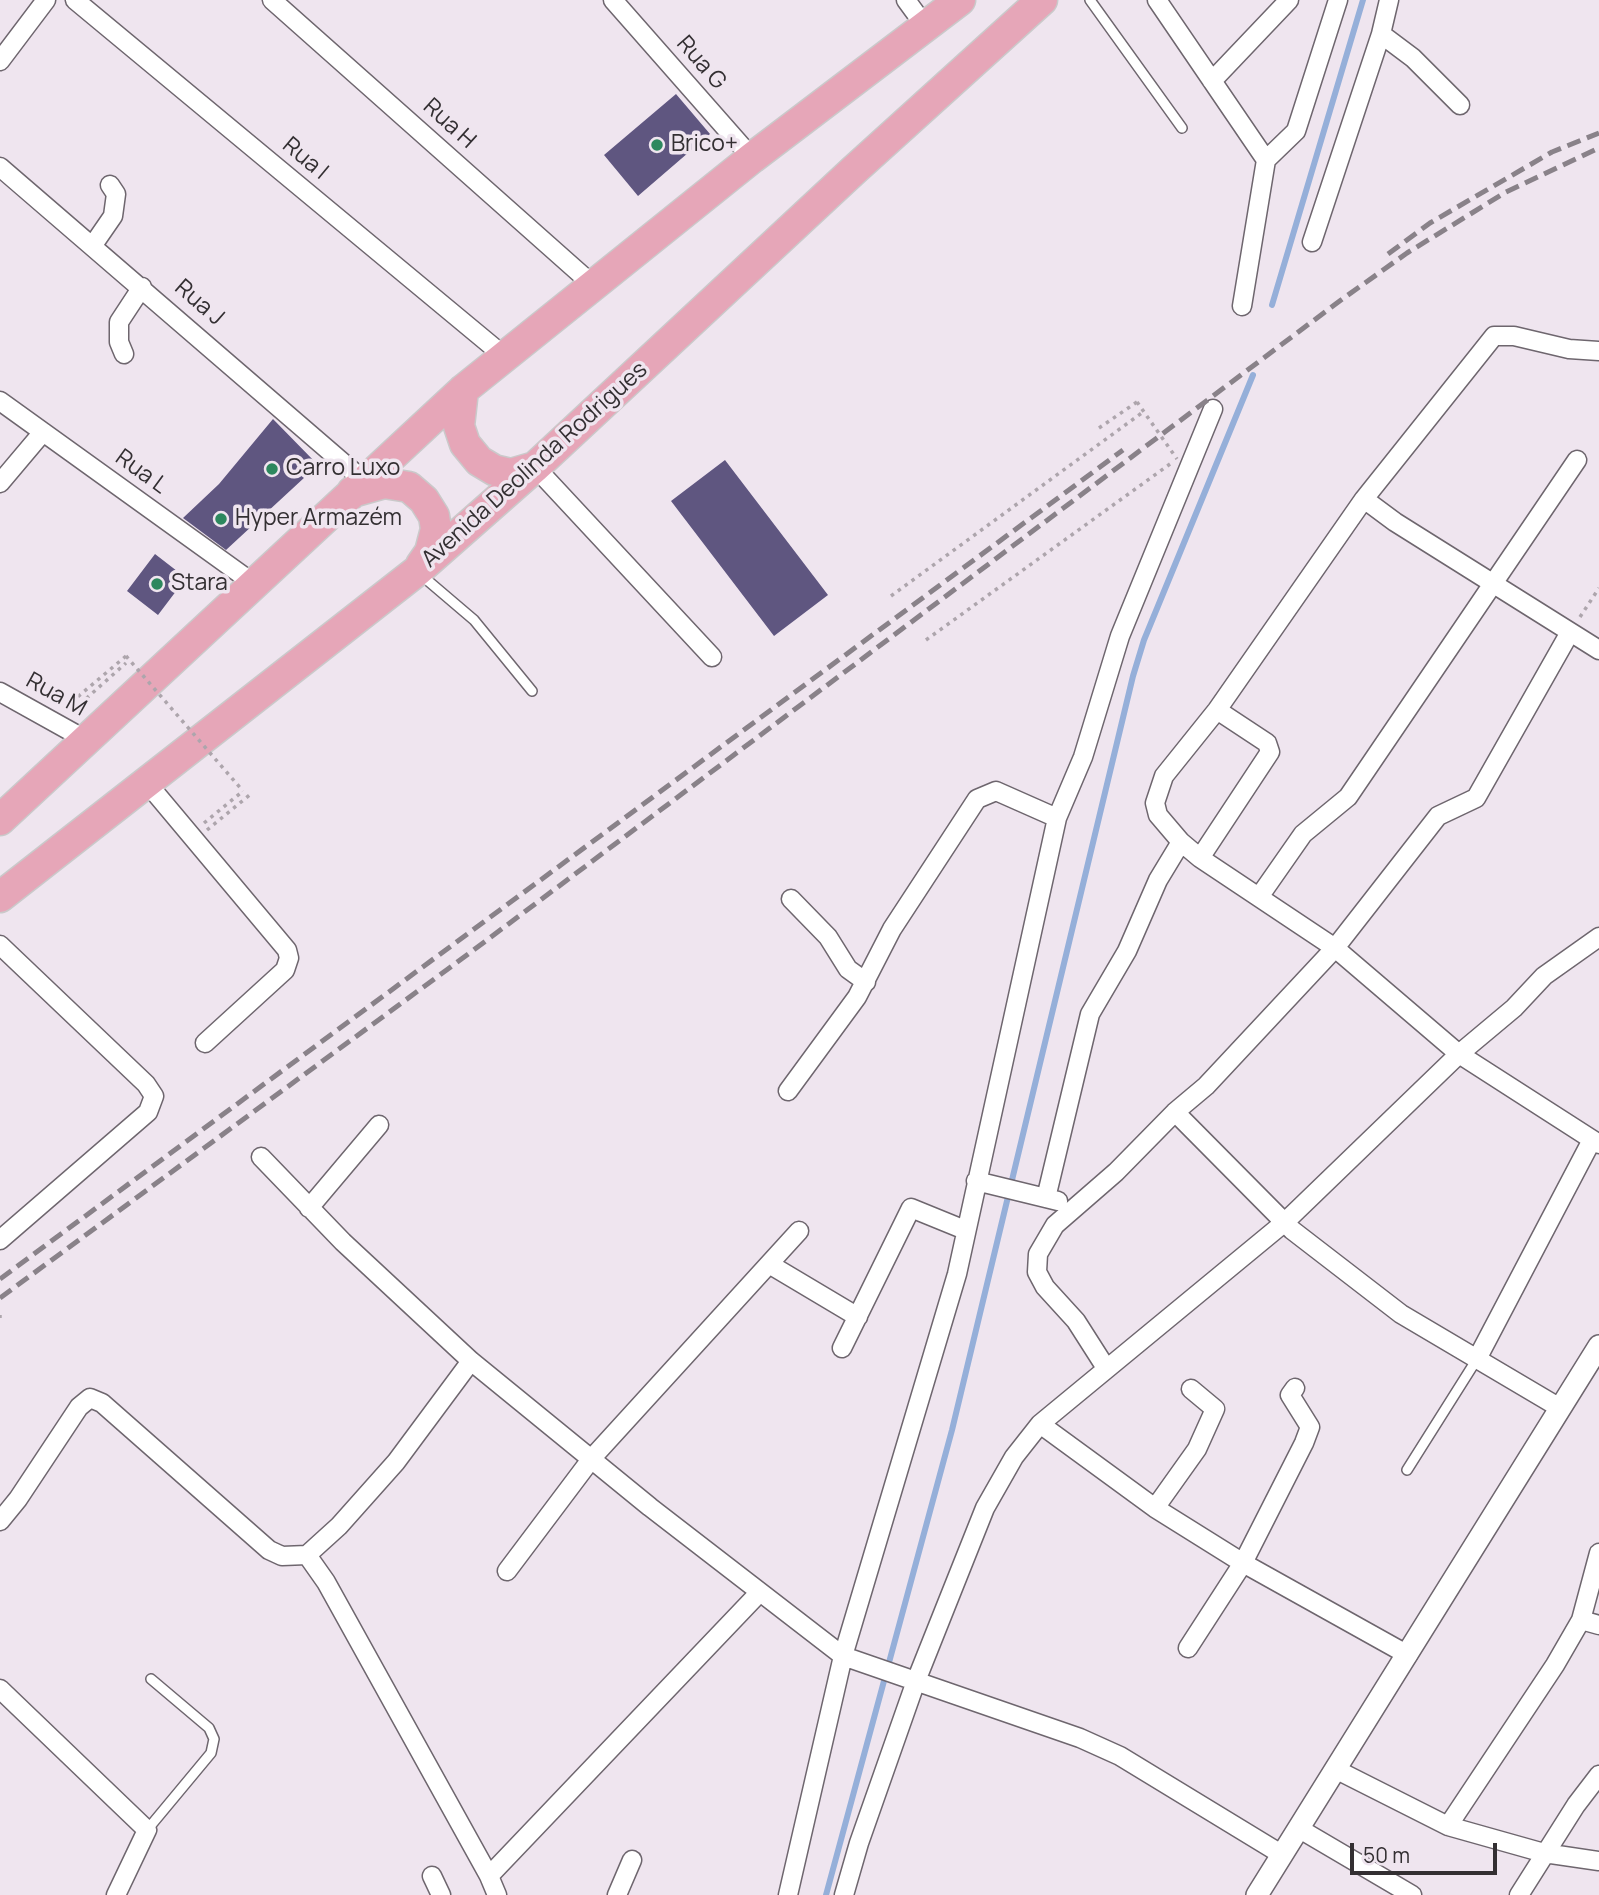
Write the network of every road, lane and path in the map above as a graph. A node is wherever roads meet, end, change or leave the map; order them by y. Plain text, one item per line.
1 (46, 0) edge
2 (75, 0) edge
3 (272, 0) edge
4 (612, 0) edge
5 (906, 0) edge
6 (960, 0) edge
7 (1042, 0) edge
8 (1090, 0) edge
9 (1157, 0) edge
10 (1289, 0) edge
11 (1338, 0) edge
12 (1389, 0) edge
13 (925, 26) junction
14 (1381, 34) junction
15 (0, 61) edge
16 (1212, 81) junction
17 (1460, 105) dead end
18 (1182, 128) dead end
19 (752, 158) junction
20 (1266, 160) junction
21 (0, 167) edge
22 (110, 185) dead end
23 (1312, 242) dead end
24 (93, 245) junction
25 (593, 285) junction
26 (142, 286) junction
27 (1242, 306) dead end
28 (1599, 351) edge
29 (124, 354) dead end
30 (505, 356) junction
31 (463, 390) junction
32 (0, 401) edge
33 (1213, 409) dead end
34 (1143, 412) junction
35 (1099, 428) dead end
36 (43, 432) junction
37 (1577, 460) dead end
38 (536, 467) junction
39 (0, 484) edge
40 (356, 486) junction
41 (1364, 499) junction
42 (417, 571) junction
43 (253, 583) junction
44 (1494, 583) junction
45 (1599, 588) edge
46 (891, 596) dead end
47 (1569, 634) junction
48 (926, 640) dead end
49 (1599, 650) edge
50 (712, 657) dead end
51 (126, 663) dead end
52 (533, 691) dead end
53 (0, 692) edge
54 (1217, 710) junction
55 (88, 741) junction
56 (147, 783) junction
57 (251, 793) dead end
58 (1056, 818) junction
59 (0, 820) edge
60 (202, 824) dead end
61 (197, 838) dead end
62 (1181, 842) junction
63 (1200, 858) junction
64 (0, 897) edge
65 (1259, 897) junction
66 (791, 899) dead end
67 (0, 945) edge
68 (1595, 946) edge
69 (1335, 947) junction
70 (866, 982) junction
71 (205, 1043) dead end
72 (1458, 1054) junction
73 (788, 1091) dead end
74 (1175, 1112) junction
75 (379, 1125) dead end
76 (1596, 1142) edge
77 (261, 1157) dead end
78 (983, 1183) junction
79 (1039, 1196) junction
80 (1075, 1206) junction
81 (309, 1208) junction
82 (1285, 1222) junction
83 (965, 1230) junction
84 (799, 1231) dead end
85 (0, 1240) edge
86 (769, 1264) junction
87 (858, 1317) junction
88 (1599, 1346) edge
89 (842, 1348) dead end
90 (1477, 1359) junction
91 (471, 1361) junction
92 (1106, 1368) junction
93 (1294, 1388) dead end
94 (1191, 1389) dead end
95 (1560, 1408) junction
96 (1040, 1424) junction
97 (593, 1458) junction
98 (1407, 1470) dead end
99 (1155, 1508) junction
100 (0, 1521) edge
101 (1599, 1553) edge
102 (307, 1555) junction
103 (1243, 1563) junction
104 (507, 1571) dead end
105 (759, 1593) junction
106 (1581, 1620) junction
107 (1599, 1625) edge
108 (1188, 1648) dead end
109 (1408, 1655) junction
110 (843, 1656) junction
111 (151, 1679) dead end
112 (908, 1679) junction
113 (0, 1689) edge
114 (1335, 1769) junction
115 (1599, 1775) edge
116 (1448, 1826) junction
117 (1298, 1828) junction
118 (147, 1830) junction
119 (1544, 1853) junction
120 (1281, 1854) junction
121 (632, 1860) dead end
122 (1599, 1861) edge
123 (432, 1876) dead end
124 (489, 1876) junction
125 (116, 1895) edge
126 (441, 1895) edge
127 (497, 1895) edge
128 (617, 1895) edge
129 (788, 1895) edge
130 (845, 1895) edge
131 (1257, 1895) edge
132 (1412, 1895) edge
133 (1519, 1895) edge

1 - 15 street
2 - 30 street, Rua I
3 - 25 street, Rua H
4 - 19 street, Rua G
5 - 13 street
6 - 13 highway
7 - 38 highway, Avenida Deolinda Rodrigues
8 - 18 lane
9 - 16 street
10 - 16 street
11 - 20 street
12 - 14 street
13 - 19 highway
14 - 17 street
14 - 23 street
16 - 20 street
19 - 25 highway
20 - 27 street
21 - 24 street, Rua J
22 - 24 street
24 - 26 street, Rua J
25 - 30 highway
26 - 29 street
26 - 40 street, Rua J
28 - 41 street
30 - 31 highway
31 - 38 highway
31 - 40 highway
32 - 36 street, Rua L
33 - 58 street
34 - 35 path, bridge
34 - 46 path
34 - 48 path, bridge
36 - 39 street
36 - 43 street, Rua L
37 - 44 street
38 - 42 highway, Avenida Deolinda Rodrigues
38 - 50 street
40 - 42 highway
40 - 43 highway
41 - 44 street
41 - 54 street
42 - 52 lane
42 - 56 highway, Avenida Deolinda Rodrigues
43 - 55 highway
44 - 47 street
44 - 65 street
45 - 47 path
47 - 49 street
47 - 69 street
51 - 60 path, bridge
53 - 55 street, Rua M
54 - 62 street
54 - 63 street
55 - 59 highway
56 - 64 highway, Avenida Deolinda Rodrigues
56 - 71 street
57 - 61 path
58 - 70 street
58 - 78 street
62 - 63 street
62 - 79 street
63 - 65 street
65 - 69 street
66 - 70 street
67 - 85 street
68 - 72 street
69 - 72 street
69 - 74 street
70 - 73 street
72 - 76 street
72 - 82 street
74 - 80 street
74 - 82 street
75 - 81 street
76 - 90 street
77 - 81 street
78 - 79 street
78 - 83 street
79 - 80 street
80 - 92 street
81 - 91 street
82 - 90 street
82 - 92 street
83 - 87 street
83 - 110 street
84 - 86 street
86 - 87 street
86 - 97 street
87 - 89 street
88 - 95 street
90 - 95 street
90 - 98 lane
91 - 97 street
91 - 102 street
92 - 96 street
93 - 103 street
94 - 99 street
95 - 109 street
96 - 99 street
96 - 112 street
97 - 104 street
97 - 105 street
99 - 103 street
100 - 102 street
101 - 106 street
102 - 124 street
103 - 108 street
103 - 109 street
105 - 110 street
105 - 124 street
106 - 107 street
106 - 116 street
109 - 114 street
110 - 112 street
110 - 129 street
111 - 118 lane
112 - 120 street
112 - 130 street
113 - 118 street
114 - 116 street
114 - 117 street
115 - 119 street
116 - 119 street
117 - 120 street
117 - 132 street
118 - 125 street
119 - 122 street
119 - 133 street
120 - 131 street
121 - 128 street
123 - 126 street
124 - 127 street

